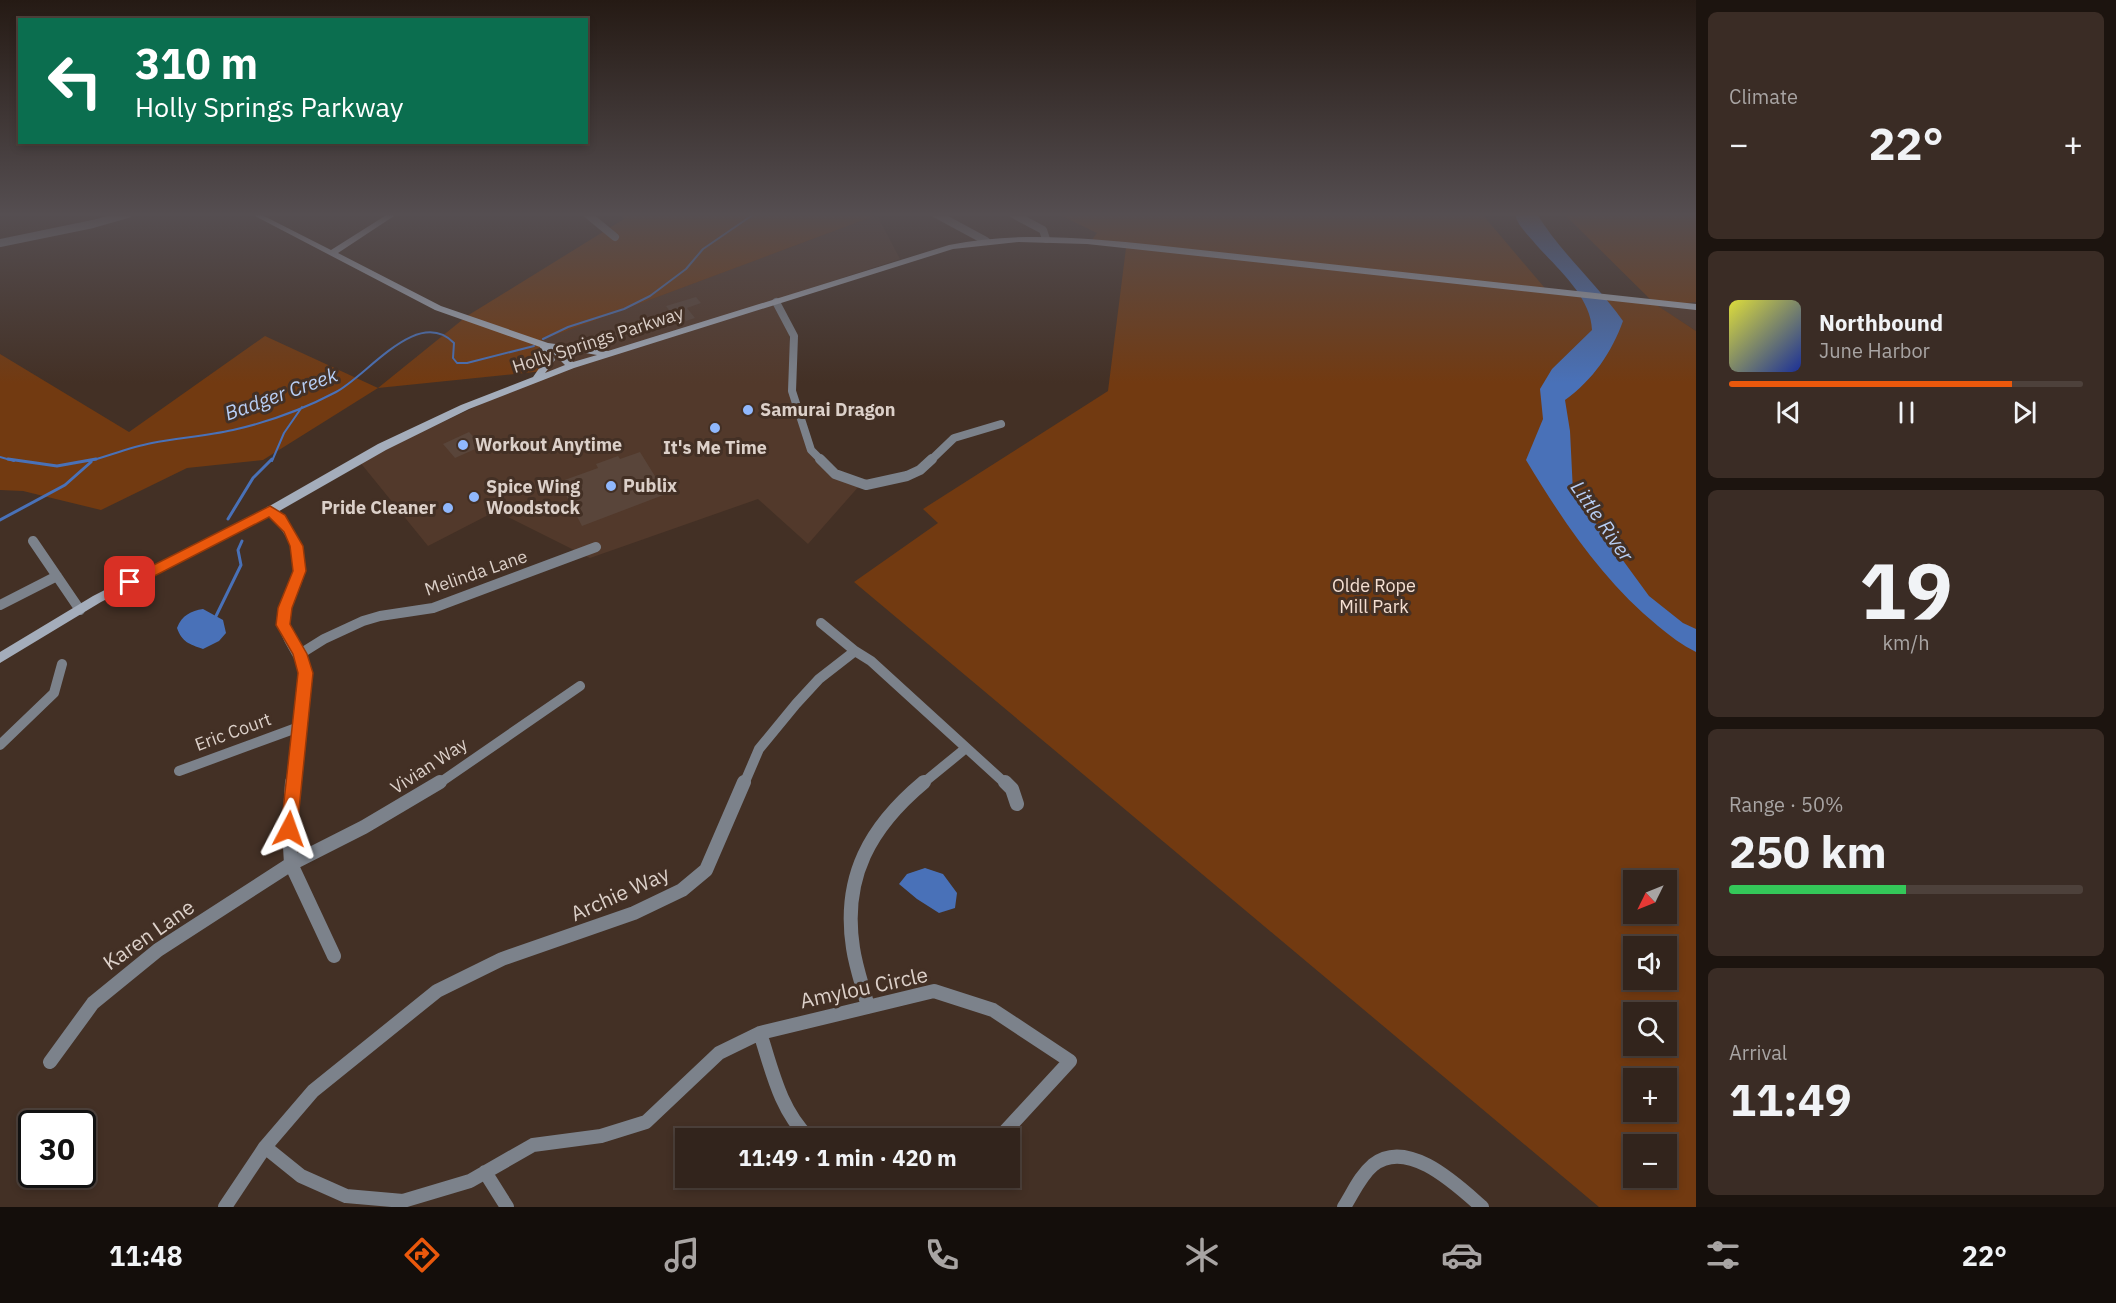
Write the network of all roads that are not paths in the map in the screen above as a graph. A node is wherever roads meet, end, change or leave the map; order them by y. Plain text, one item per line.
1 (363, 270) edge
2 (875, 270) edge
3 (1357, 270) edge
4 (776, 302) junction
5 (1696, 307) edge
6 (544, 344) junction
7 (611, 354) junction
8 (571, 366) junction
9 (530, 380) junction
10 (1001, 424) dead end
11 (270, 511) junction
12 (33, 541) dead end
13 (596, 547) dead end
14 (57, 576) junction
15 (0, 605) edge
16 (80, 610) junction
17 (821, 623) dead end
18 (855, 651) junction
19 (300, 654) junction
20 (0, 658) edge
21 (62, 664) dead end
22 (580, 686) dead end
23 (299, 727) junction
24 (0, 745) edge
25 (966, 748) junction
26 (179, 771) dead end
27 (1017, 804) dead end
28 (291, 864) junction
29 (334, 956) dead end
30 (868, 1006) junction
31 (760, 1033) junction
32 (50, 1062) dead end
33 (798, 1128) edge
34 (1008, 1128) edge
35 (265, 1147) junction
36 (485, 1172) junction
37 (225, 1207) edge
38 (507, 1207) edge
39 (1344, 1207) edge
40 (1482, 1207) edge

1 - 6 main road
2 - 4 main road, Holly Springs Parkway
3 - 5 main road, Holly Springs Parkway
4 - 7 main road, Holly Springs Parkway
4 - 10 street
6 - 7 main road
6 - 8 main road
6 - 9 main road
7 - 8 main road, Holly Springs Parkway
8 - 9 main road, Holly Springs Parkway
9 - 11 main road, Holly Springs Parkway
11 - 16 main road, Holly Springs Parkway
11 - 19 street
12 - 14 street
13 - 19 street, Melinda Lane
14 - 15 street
14 - 16 street
16 - 20 main road, Holly Springs Parkway
17 - 18 street
18 - 25 street
18 - 35 street, Archie Way
19 - 23 street
21 - 24 street
22 - 28 street, Vivian Way
23 - 26 street, Eric Court
23 - 28 street
25 - 27 street
25 - 30 street
28 - 29 street
28 - 32 street, Karen Lane
30 - 31 street, Amylou Circle
30 - 34 street, Amylou Circle
31 - 33 street
31 - 36 street, Amylou Circle
35 - 36 street, Amylou Circle
35 - 37 street, Archie Way
36 - 38 street
39 - 40 street

